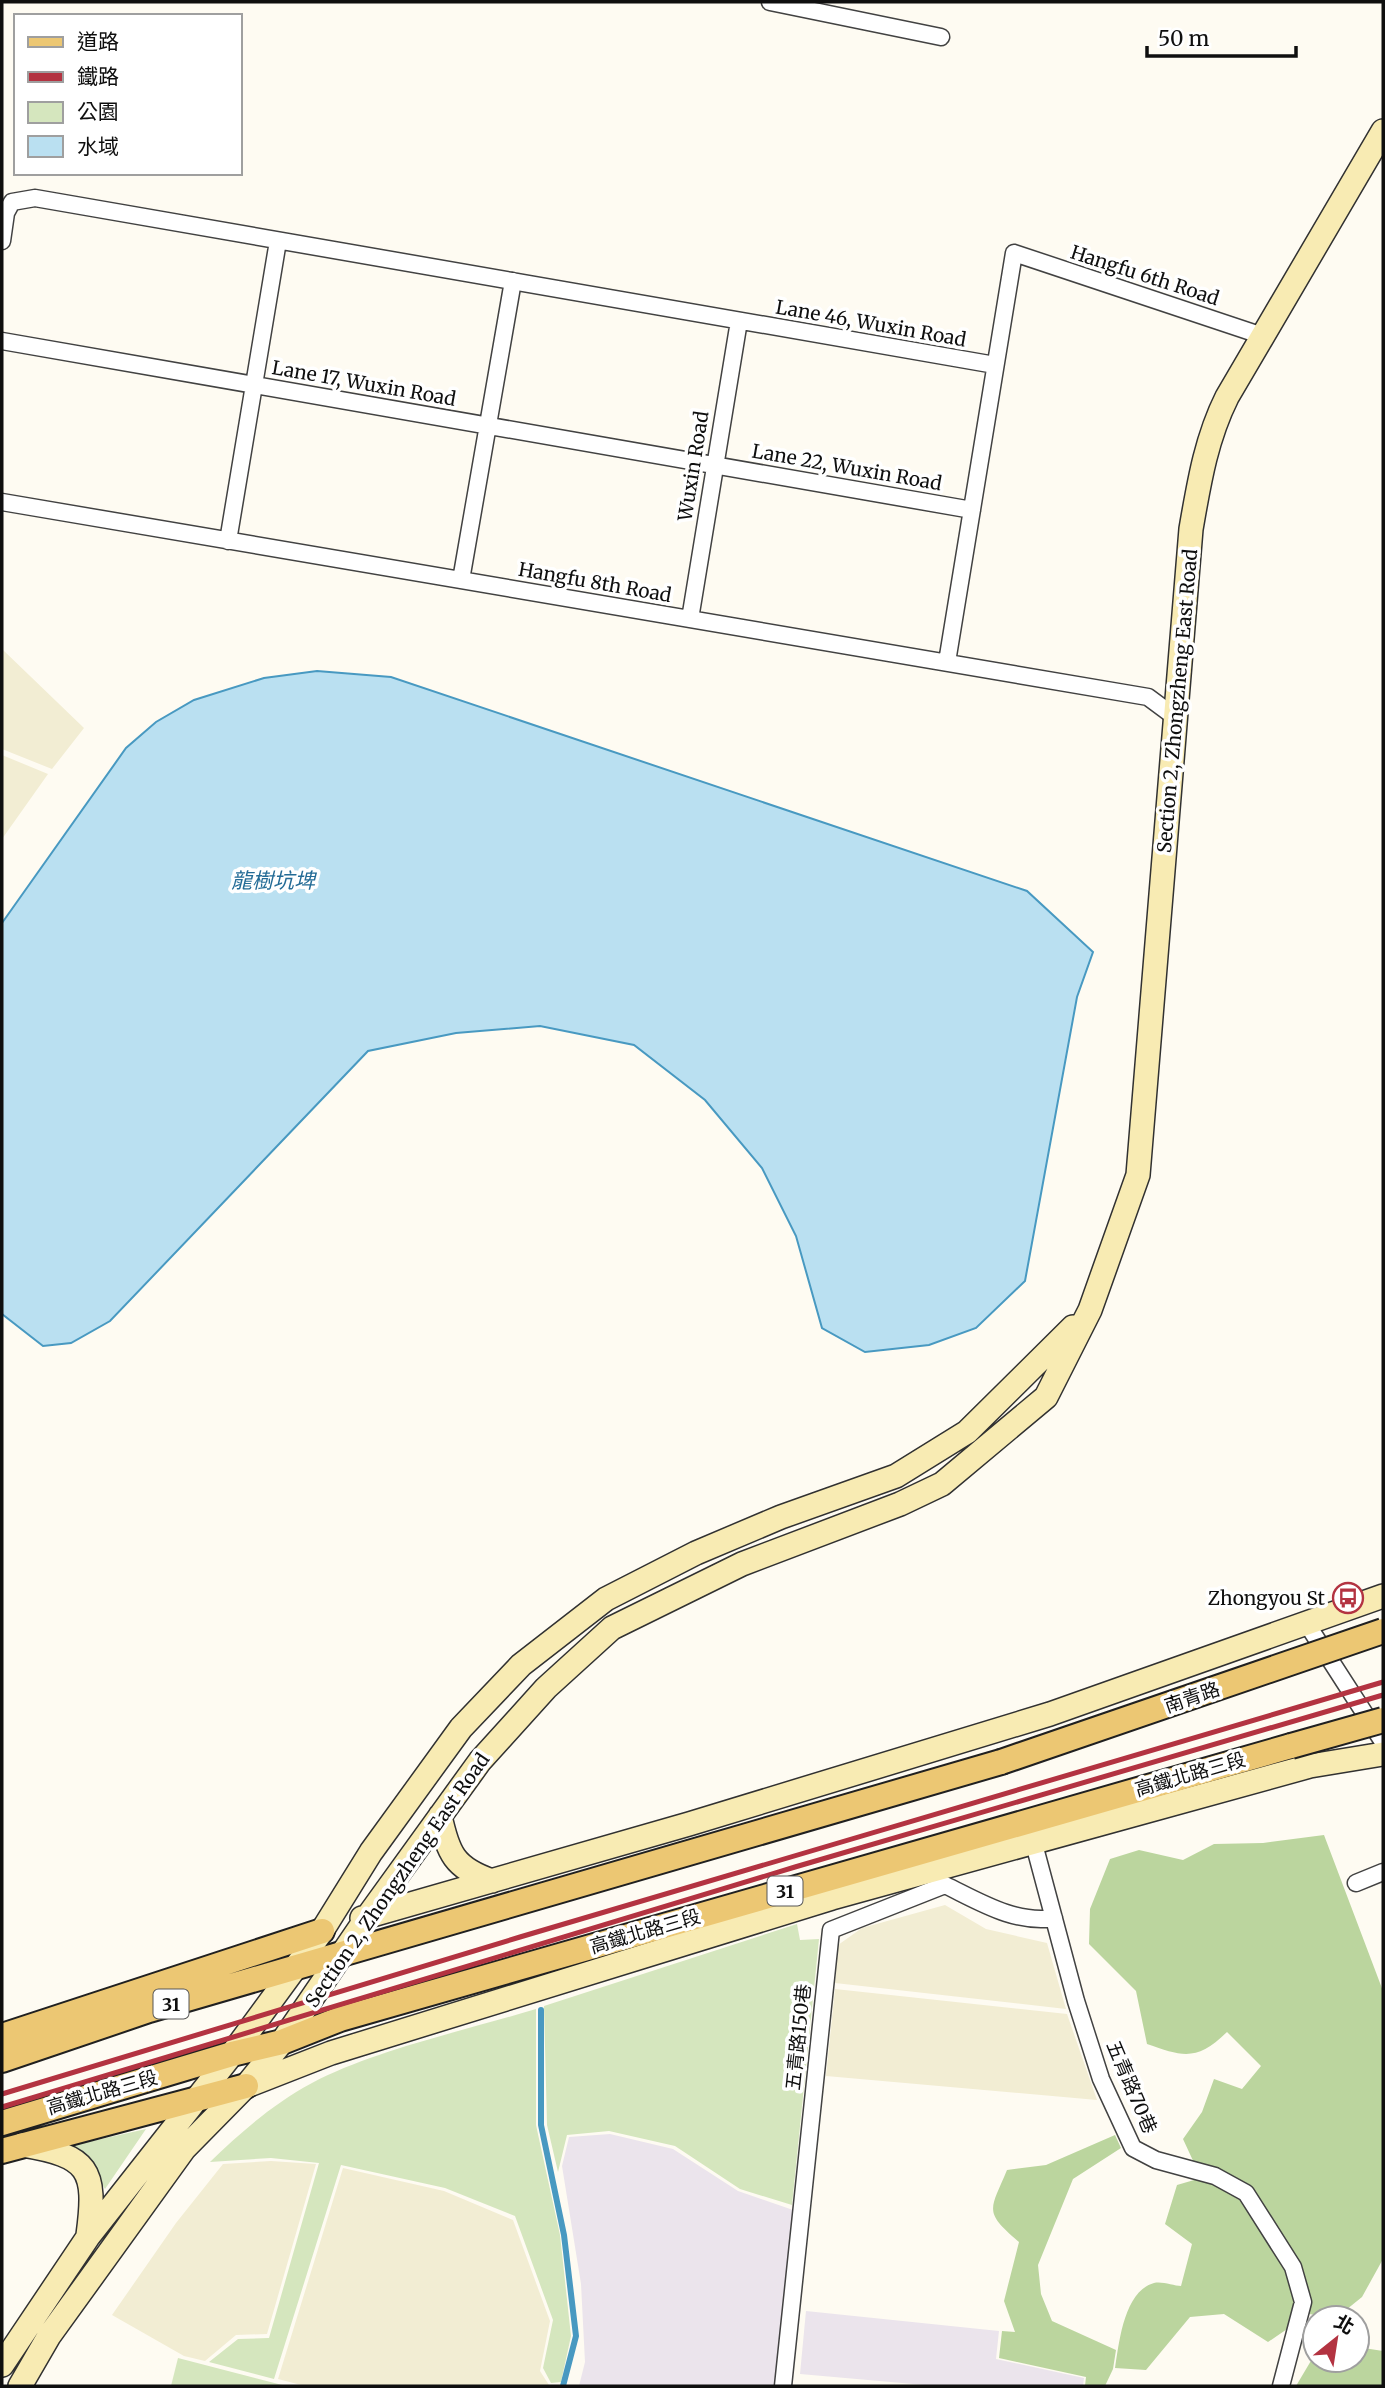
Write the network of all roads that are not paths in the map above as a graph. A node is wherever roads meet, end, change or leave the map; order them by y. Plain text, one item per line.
1 (770, 2) edge
2 (940, 37) dead end
3 (1383, 131) edge
4 (2, 241) edge
5 (278, 241) junction
6 (513, 281) junction
7 (739, 321) junction
8 (1263, 336) junction
9 (4, 342) edge
10 (995, 366) junction
11 (253, 385) junction
12 (487, 426) junction
13 (715, 465) junction
14 (2, 502) edge
15 (972, 510) junction
16 (228, 541) junction
17 (460, 580) junction
18 (690, 619) junction
19 (947, 662) junction
20 (1175, 718) junction
21 (1090, 1310) junction
22 (1383, 1597) edge
23 (1307, 1624) junction
24 (1383, 1631) edge
25 (1376, 1719) edge
26 (1383, 1742) edge
27 (1383, 1754) edge
28 (1344, 1760) junction
29 (440, 1816) junction
30 (1034, 1844) junction
31 (1383, 1872) edge
32 (492, 1881) junction
33 (1356, 1883) dead end
34 (368, 1916) junction
35 (1054, 1918) junction
36 (322, 1931) junction
37 (343, 1955) junction
38 (293, 1970) junction
39 (2, 2036) edge
40 (282, 2042) junction
41 (232, 2054) junction
42 (2, 2060) edge
43 (246, 2086) junction
44 (194, 2100) junction
45 (2, 2123) edge
46 (12, 2148) edge
47 (88, 2237) junction
48 (2, 2365) edge
49 (20, 2386) edge
50 (783, 2386) edge
51 (1281, 2386) edge

1 - 2 street
3 - 8 main road, Section 2, Zhongzheng East Road
4 - 5 street, Lane 46, Wuxin Road
5 - 6 street, Lane 46, Wuxin Road
5 - 11 street
6 - 7 street, Lane 46, Wuxin Road
6 - 12 street
7 - 10 street, Lane 46, Wuxin Road
7 - 13 street, Wuxin Road
8 - 10 street, Hangfu 6th Road
8 - 20 main road, Section 2, Zhongzheng East Road
9 - 11 street, Lane 17, Wuxin Road
10 - 15 street
11 - 12 street, Lane 17, Wuxin Road
11 - 16 street
12 - 13 street, Lane 17, Wuxin Road
12 - 17 street
13 - 15 street, Lane 22, Wuxin Road
13 - 18 street, Wuxin Road
14 - 16 street, Hangfu 8th Road
15 - 19 street
16 - 17 street, Hangfu 8th Road
17 - 18 street, Hangfu 8th Road
18 - 19 street, Hangfu 8th Road
19 - 20 street, Hangfu 8th Road
20 - 21 main road, Section 2, Zhongzheng East Road
21 - 29 main road, Section 2, Zhongzheng East Road
21 - 36 main road, Section 2, Zhongzheng East Road
22 - 23 main road, 南青路
23 - 25 street
23 - 32 main road, 南青路
24 - 37 main road, 南青路 / 31, bridge
25 - 26 street
25 - 28 main road
25 - 40 main road, 高鐵北路三段 / 31, bridge
27 - 28 main road
28 - 30 main road
29 - 32 main road
29 - 34 main road, Section 2, Zhongzheng East Road
30 - 35 street, 五青路70巷
30 - 43 main road, 高鐵北路三段
31 - 33 street
32 - 34 main road
34 - 36 main road
34 - 37 main road, Section 2, Zhongzheng East Road
35 - 50 street, 五青路150巷
35 - 51 street, 五青路70巷
36 - 38 main road, Section 2, Zhongzheng East Road
36 - 39 main road
37 - 38 main road, 31
37 - 40 main road, Section 2, Zhongzheng East Road
38 - 41 main road, Section 2, Zhongzheng East Road
38 - 42 main road, 31
40 - 41 main road, 高鐵北路三段 / 31
40 - 43 main road, Section 2, Zhongzheng East Road
41 - 44 main road, Section 2, Zhongzheng East Road
41 - 45 main road, 高鐵北路三段 / 31
43 - 44 main road, 高鐵北路三段
43 - 49 main road, Section 2, Zhongzheng East Road
44 - 46 main road, 高鐵北路三段
44 - 47 main road, Section 2, Zhongzheng East Road
46 - 47 main road
47 - 48 main road, Section 2, Zhongzheng East Road

